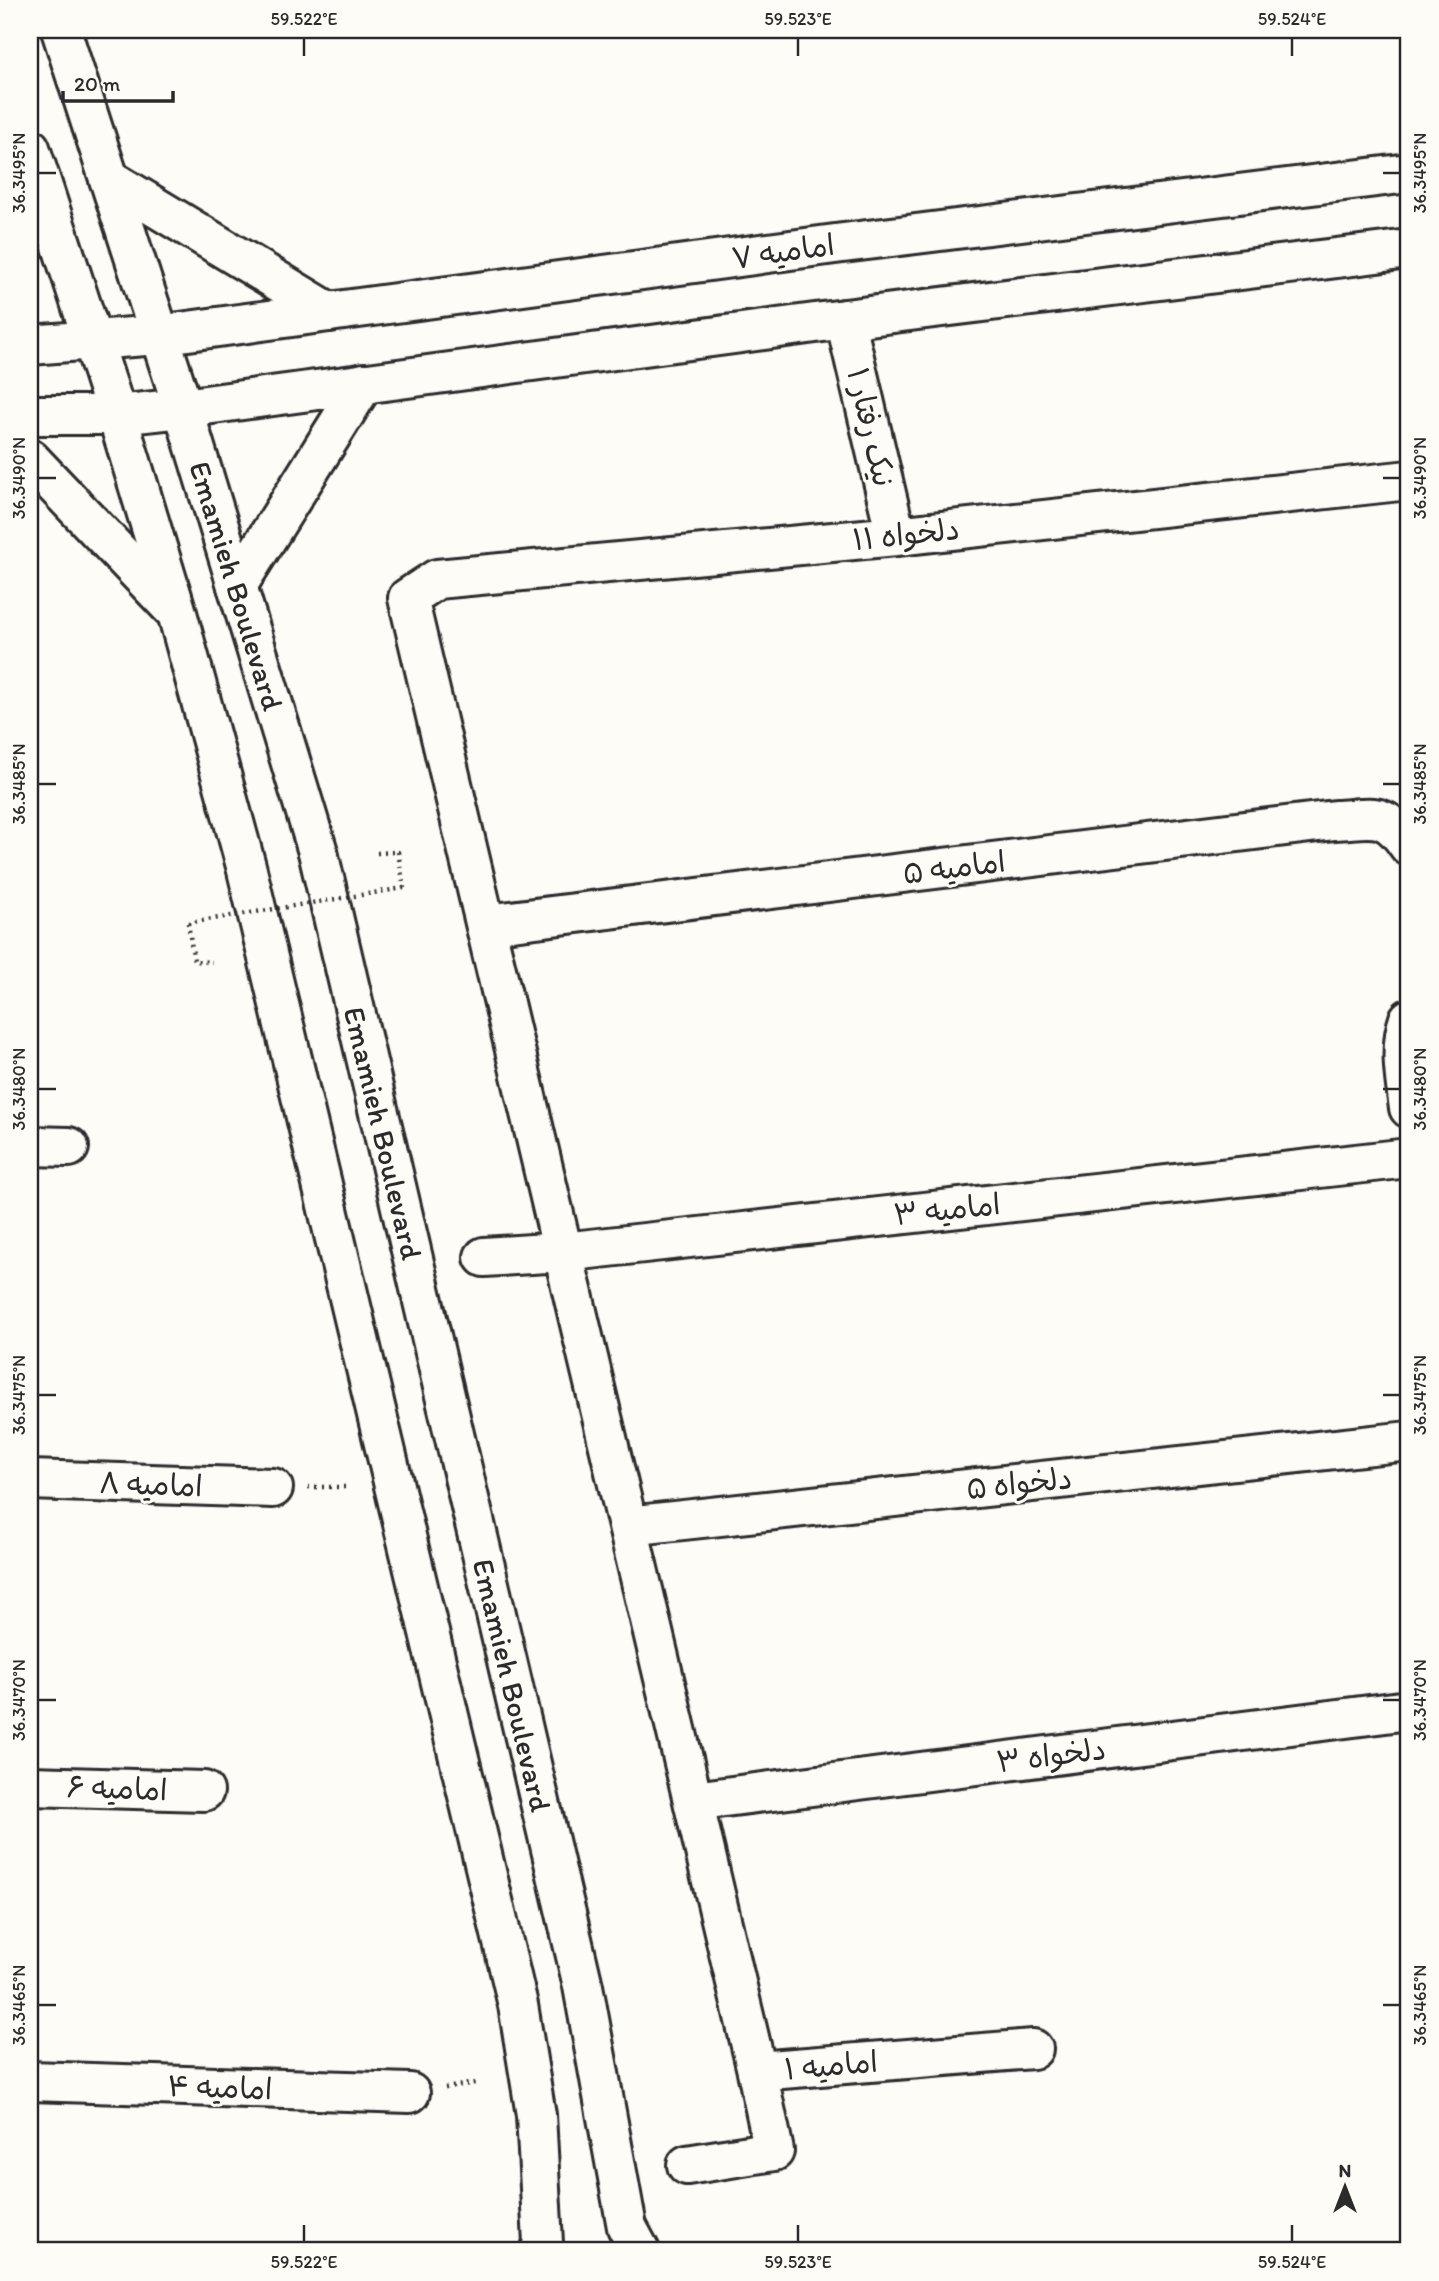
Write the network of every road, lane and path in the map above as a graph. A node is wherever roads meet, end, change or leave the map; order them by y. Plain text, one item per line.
1 (61, 30) edge
2 (30, 148) edge
3 (1409, 173) edge
4 (109, 178) junction
5 (39, 216) edge
6 (1409, 248) edge
7 (329, 312) junction
8 (845, 319) junction
9 (158, 335) junction
10 (93, 340) junction
11 (30, 345) edge
12 (364, 383) junction
13 (183, 408) junction
14 (30, 415) edge
15 (117, 415) junction
16 (30, 459) edge
17 (1409, 480) edge
18 (896, 536) junction
19 (237, 586) junction
20 (177, 613) junction
21 (1409, 846) edge
22 (377, 853) dead end
23 (486, 924) junction
24 (212, 962) dead end
25 (1409, 1019) edge
26 (1409, 1108) edge
27 (30, 1146) edge
28 (69, 1147) dead end
29 (1409, 1158) edge
30 (563, 1252) junction
31 (484, 1257) dead end
32 (1409, 1441) edge
33 (30, 1480) edge
34 (273, 1488) dead end
35 (628, 1526) junction
36 (1409, 1710) edge
37 (30, 1786) edge
38 (204, 1791) dead end
39 (693, 1801) junction
40 (1033, 2049) dead end
41 (757, 2071) junction
42 (30, 2081) edge
43 (410, 2093) dead end
44 (687, 2165) dead end
45 (540, 2251) edge
46 (640, 2251) edge

1 - 4 street, Emamieh Boulevard
2 - 5 street
3 - 7 street, امامیه ۷
4 - 7 street
4 - 9 street, Emamieh Boulevard
5 - 10 street
6 - 8 street
7 - 9 street, امامیه ۷
8 - 12 street
8 - 18 street, نیک رفتار ۱
9 - 10 street, امامیه ۷
9 - 13 street, Emamieh Boulevard
10 - 11 street, امامیه ۷
10 - 15 street
12 - 13 street
12 - 19 street
13 - 15 street
13 - 19 street, Emamieh Boulevard
14 - 15 street
15 - 20 street
16 - 20 street
17 - 18 street, دلخواه ۱۱
18 - 23 street, دلخواه ۱۱
19 - 46 street, Emamieh Boulevard
20 - 45 street
21 - 23 street, امامیه ۵
22 - 24 path, bridge
23 - 30 street
25 - 26 street
27 - 28 street
29 - 30 street, امامیه ۳
30 - 31 street, امامیه ۳
30 - 35 street
32 - 35 street, دلخواه ۵
33 - 34 street, امامیه ۸
35 - 39 street
36 - 39 street, دلخواه ۳
37 - 38 street, امامیه ۶
39 - 41 street
40 - 41 street, امامیه ۱
41 - 44 street, امامیه ۱
42 - 43 street, امامیه ۴

